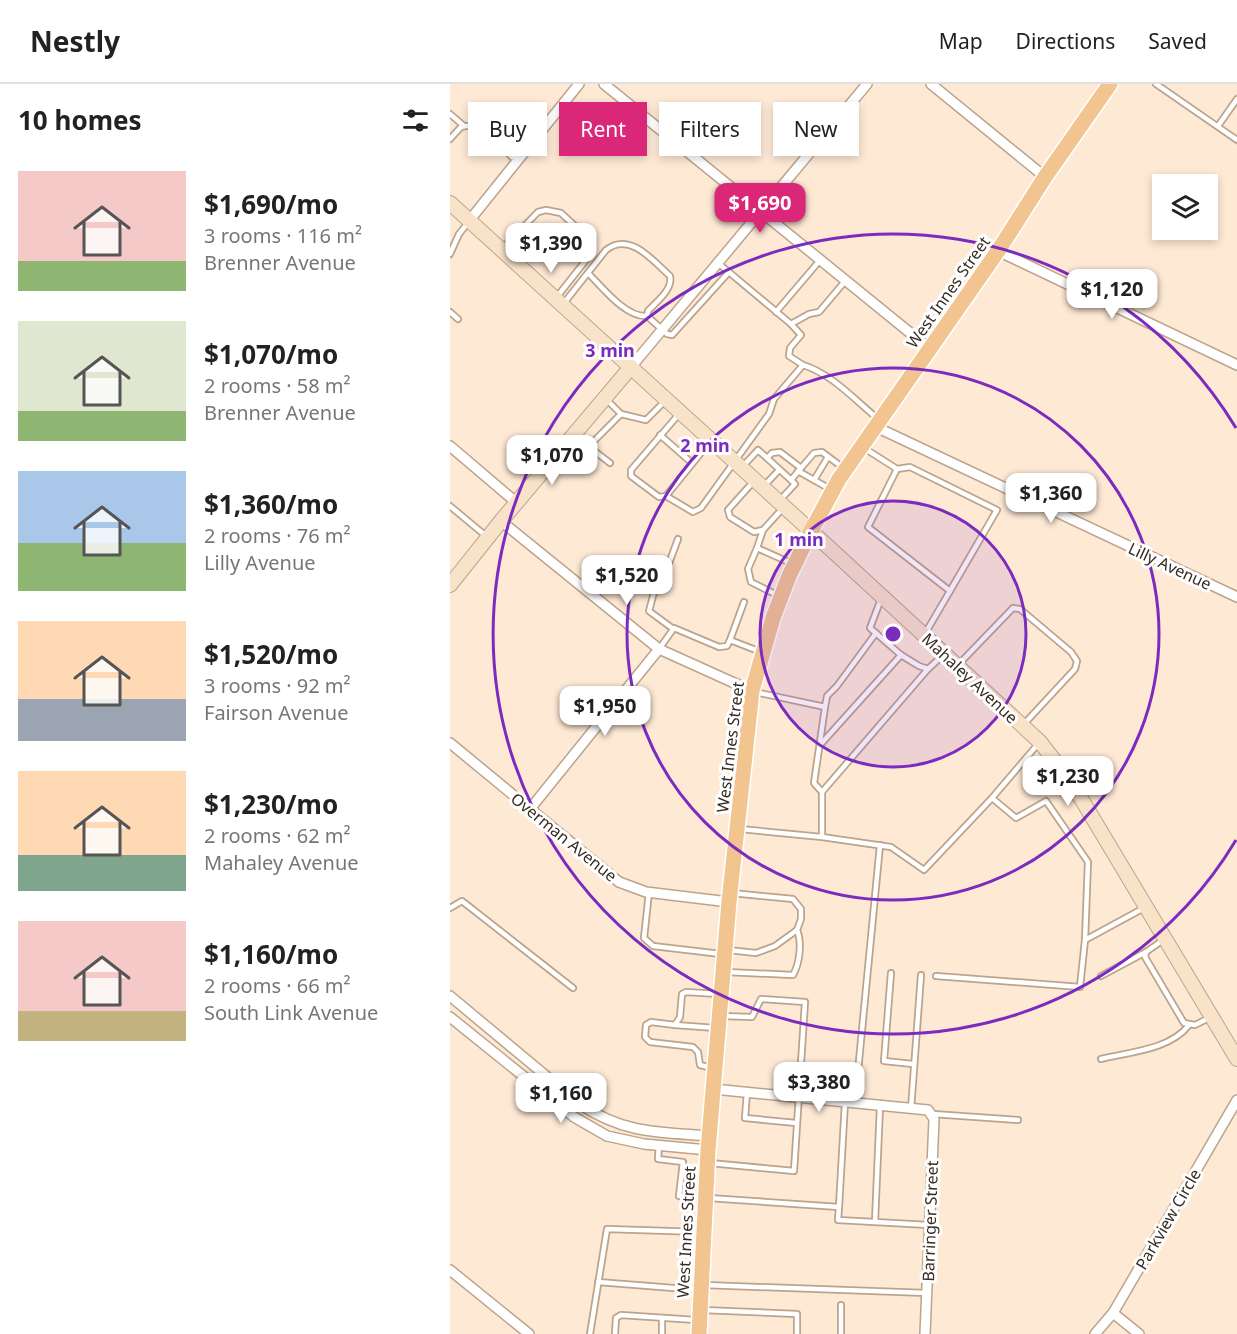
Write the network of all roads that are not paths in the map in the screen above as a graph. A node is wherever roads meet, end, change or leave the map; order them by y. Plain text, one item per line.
1 (579, 84) edge
2 (604, 84) edge
3 (867, 84) edge
4 (931, 84) edge
5 (1110, 84) edge
6 (1156, 84) edge
7 (1237, 99) edge
8 (450, 114) edge
9 (547, 122) edge
10 (468, 125) edge
11 (464, 126) junction
12 (1218, 126) junction
13 (450, 139) edge
14 (1237, 140) edge
15 (520, 156) edge
16 (1046, 177) junction
17 (450, 203) edge
18 (762, 210) junction
19 (469, 221) junction
20 (501, 250) junction
21 (999, 251) junction
22 (450, 254) edge
23 (821, 259) junction
24 (718, 263) junction
25 (729, 272) junction
26 (588, 273) junction
27 (846, 280) junction
28 (701, 283) junction
29 (711, 292) junction
30 (559, 302) junction
31 (450, 312) edge
32 (776, 312) junction
33 (647, 316) junction
34 (458, 318) dead end
35 (791, 324) junction
36 (663, 330) junction
37 (930, 349) junction
38 (803, 365) junction
39 (1237, 365) edge
40 (631, 367) junction
41 (605, 398) junction
42 (667, 400) junction
43 (680, 412) junction
44 (621, 414) junction
45 (878, 424) junction
46 (574, 435) junction
47 (660, 435) junction
48 (711, 440) junction
49 (450, 446) edge
50 (589, 446) junction
51 (862, 447) junction
52 (828, 457) junction
53 (766, 458) junction
54 (610, 463) dead end
55 (692, 463) junction
56 (738, 465) junction
57 (897, 469) junction
58 (778, 470) junction
59 (800, 470) junction
60 (846, 470) junction
61 (790, 480) junction
62 (814, 480) junction
63 (759, 483) junction
64 (833, 491) junction
65 (666, 496) junction
66 (517, 503) junction
67 (781, 504) junction
68 (450, 506) edge
69 (501, 521) junction
70 (763, 530) junction
71 (811, 531) junction
72 (488, 538) junction
73 (678, 539) dead end
74 (757, 549) junction
75 (795, 565) junction
76 (450, 585) edge
77 (950, 591) junction
78 (781, 597) junction
79 (882, 597) junction
80 (1237, 597) edge
81 (744, 602) dead end
82 (672, 628) junction
83 (876, 633) junction
84 (924, 636) junction
85 (730, 640) junction
86 (659, 649) junction
87 (764, 652) junction
88 (944, 654) junction
89 (901, 655) junction
90 (958, 666) junction
91 (928, 669) junction
92 (752, 691) junction
93 (825, 707) junction
94 (1022, 726) junction
95 (1040, 742) junction
96 (450, 743) edge
97 (820, 745) junction
98 (822, 792) junction
99 (992, 798) junction
100 (530, 809) junction
101 (738, 829) junction
102 (822, 837) junction
103 (880, 845) junction
104 (649, 892) junction
105 (730, 897) junction
106 (1146, 907) junction
107 (450, 908) edge
108 (797, 930) junction
109 (1165, 939) junction
110 (1085, 940) junction
111 (1146, 951) junction
112 (725, 952) junction
113 (723, 972) junction
114 (891, 973) dead end
115 (921, 975) dead end
116 (936, 976) dead end
117 (1101, 976) dead end
118 (573, 988) dead end
119 (721, 994) junction
120 (450, 996) edge
121 (1211, 1016) junction
122 (450, 1017) edge
123 (719, 1022) junction
124 (675, 1025) junction
125 (1189, 1025) junction
126 (1101, 1059) dead end
127 (1237, 1059) edge
128 (913, 1064) junction
129 (715, 1068) junction
130 (713, 1089) junction
131 (747, 1092) junction
132 (798, 1097) junction
133 (1237, 1100) edge
134 (850, 1103) junction
135 (880, 1106) junction
136 (911, 1109) junction
137 (929, 1112) junction
138 (1018, 1120) dead end
139 (796, 1123) junction
140 (659, 1145) junction
141 (708, 1150) junction
142 (706, 1199) junction
143 (839, 1207) junction
144 (875, 1222) junction
145 (929, 1225) junction
146 (704, 1232) junction
147 (450, 1270) edge
148 (598, 1282) junction
149 (702, 1287) junction
150 (927, 1293) junction
151 (841, 1305) dead end
152 (1113, 1313) junction
153 (662, 1318) junction
154 (700, 1322) edge
155 (529, 1334) edge
156 (590, 1334) edge
157 (615, 1334) edge
158 (662, 1334) edge
159 (797, 1334) edge
160 (841, 1334) edge
161 (925, 1334) edge
162 (1095, 1334) edge
163 (1139, 1334) edge

1 - 9 street
2 - 18 street
3 - 18 street
4 - 16 street
5 - 16 main road, West Innes Street
6 - 12 lane
7 - 12 lane
8 - 11 lane
10 - 11 lane
11 - 13 lane
12 - 14 lane
15 - 19 street
16 - 21 main road, West Innes Street
17 - 19 street, Mahaley Avenue
18 - 23 street
18 - 24 street
19 - 20 street, Mahaley Avenue
19 - 22 lane
20 - 30 street, Mahaley Avenue
20 - 30 lane
21 - 37 main road, West Innes Street
21 - 39 street
23 - 27 street
23 - 32 lane
24 - 25 lane
24 - 28 street
25 - 29 lane
25 - 32 lane
26 - 30 lane
26 - 33 lane
26 - 33 lane
27 - 35 lane
27 - 37 street
28 - 29 lane
28 - 36 street
29 - 36 lane
30 - 40 street, Mahaley Avenue
31 - 34 lane
32 - 35 lane
33 - 36 lane
35 - 38 lane
36 - 40 street
37 - 45 main road, West Innes Street
38 - 45 lane
38 - 56 lane
40 - 41 street
40 - 42 street, Mahaley Avenue
41 - 44 lane
41 - 46 street
42 - 43 street, Mahaley Avenue
42 - 44 lane
43 - 47 lane
43 - 48 street, Mahaley Avenue
44 - 50 lane
45 - 51 main road, West Innes Street
45 - 80 street, Lilly Avenue
46 - 50 lane
46 - 66 street
47 - 55 lane
47 - 65 lane
48 - 55 lane
48 - 56 street, Mahaley Avenue
49 - 66 street
50 - 54 lane
51 - 57 lane
51 - 60 main road, West Innes Street
52 - 59 lane
52 - 60 lane
52 - 62 lane
53 - 56 lane
53 - 58 lane
53 - 59 lane
55 - 65 lane
56 - 63 street, Mahaley Avenue
56 - 65 lane
57 - 77 lane
57 - 77 lane
58 - 61 lane
58 - 63 lane
59 - 61 lane
59 - 62 lane
60 - 64 main road, West Innes Street
61 - 67 lane
62 - 64 lane
63 - 67 street, Mahaley Avenue
63 - 70 lane
64 - 71 main road, West Innes Street
66 - 69 street
67 - 70 lane
67 - 71 street, Mahaley Avenue
68 - 72 lane
69 - 72 street
69 - 86 street
70 - 74 lane
71 - 75 main road, West Innes Street
71 - 79 street, Mahaley Avenue
72 - 76 street
73 - 82 lane
74 - 75 lane
74 - 78 lane
75 - 78 main road, West Innes Street
77 - 84 lane
78 - 87 main road, West Innes Street
79 - 83 lane
79 - 84 street, Mahaley Avenue
81 - 85 lane
82 - 85 lane
82 - 86 lane
83 - 89 lane
83 - 93 lane
84 - 88 street, Mahaley Avenue
85 - 87 lane
86 - 92 street
86 - 100 street
87 - 92 main road, West Innes Street
88 - 90 street, Mahaley Avenue
88 - 91 lane
89 - 91 lane
89 - 97 lane
90 - 94 street, Mahaley Avenue
90 - 94 lane
91 - 98 lane
92 - 93 lane
92 - 101 main road, West Innes Street
93 - 97 lane
94 - 95 street, Mahaley Avenue
95 - 99 lane
95 - 106 street, Mahaley Avenue
96 - 100 street, Overman Avenue
97 - 98 lane
98 - 102 lane
99 - 103 lane
99 - 110 lane
100 - 104 street, Overman Avenue
101 - 102 lane
101 - 105 main road, West Innes Street
102 - 103 lane
103 - 134 lane
104 - 105 street, Overman Avenue
104 - 112 lane
105 - 108 lane
105 - 112 main road, West Innes Street
106 - 109 street, Mahaley Avenue
106 - 110 lane
107 - 118 lane
108 - 112 lane
108 - 113 lane
109 - 111 lane
109 - 121 street, Mahaley Avenue
110 - 116 lane
111 - 117 lane
111 - 125 lane
112 - 113 main road, West Innes Street
113 - 119 main road, West Innes Street
114 - 128 lane
115 - 128 lane
119 - 123 main road, West Innes Street
119 - 124 lane
120 - 141 street
121 - 125 lane
121 - 127 street, Mahaley Avenue
122 - 140 street
123 - 124 lane
123 - 129 main road, West Innes Street
123 - 132 lane
124 - 129 lane
125 - 126 lane
128 - 136 lane
129 - 130 main road, West Innes Street
130 - 131 street
130 - 141 main road, West Innes Street
131 - 132 street
131 - 139 lane
132 - 134 street
132 - 139 lane
133 - 152 street, Parkview Circle
134 - 135 street
134 - 143 lane
135 - 136 street
135 - 144 lane
136 - 137 street
137 - 138 lane
137 - 145 street, Barringer Street
139 - 141 lane
140 - 141 street
140 - 142 lane
141 - 142 main road, West Innes Street
142 - 143 lane
142 - 146 main road, West Innes Street
143 - 144 lane
144 - 145 lane
145 - 150 street, Barringer Street
146 - 148 lane
146 - 149 main road, West Innes Street
147 - 155 street
148 - 149 lane
148 - 156 lane
149 - 150 lane
149 - 154 main road, West Innes Street
150 - 161 street, Barringer Street
151 - 160 lane
152 - 162 street, Parkview Circle
152 - 163 street
153 - 154 lane
153 - 157 lane
153 - 158 lane
154 - 159 lane

